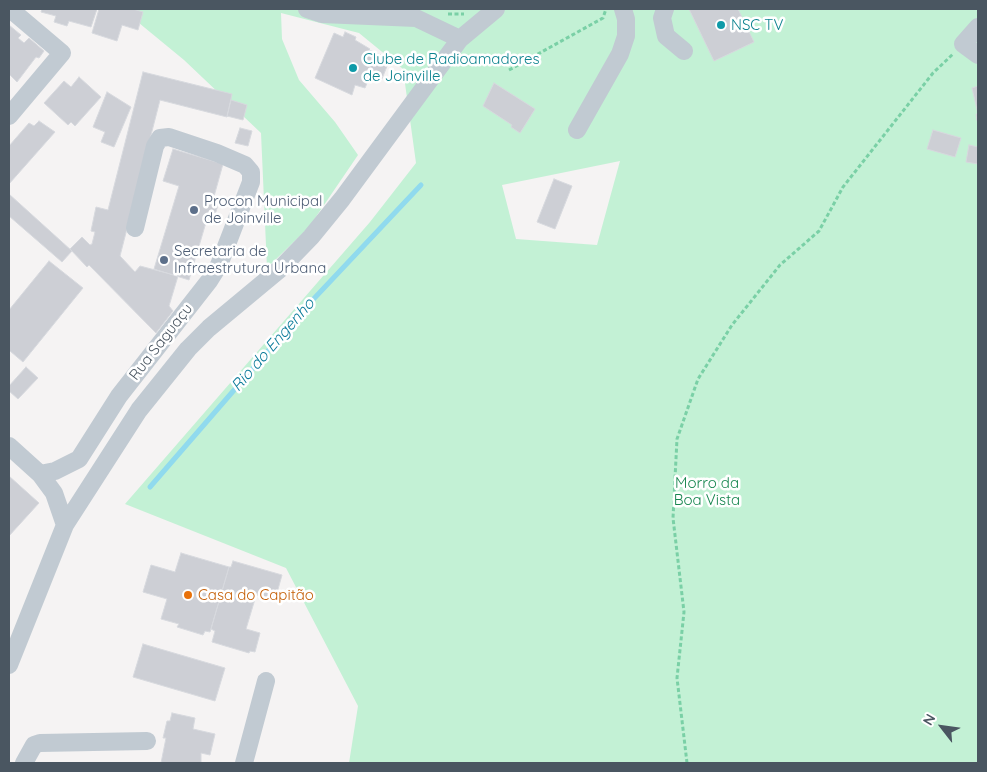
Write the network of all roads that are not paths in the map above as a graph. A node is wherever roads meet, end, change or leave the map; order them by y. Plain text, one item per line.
1 (10, 9) edge
2 (307, 9) edge
3 (496, 9) edge
4 (623, 9) edge
5 (665, 9) edge
6 (978, 27) edge
7 (460, 39) junction
8 (684, 51) dead end
9 (978, 56) edge
10 (9, 116) edge
11 (576, 130) dead end
12 (135, 228) dead end
13 (151, 354) junction
14 (183, 355) junction
15 (160, 384) junction
16 (9, 446) edge
17 (89, 446) junction
18 (108, 456) junction
19 (40, 474) junction
20 (65, 525) junction
21 (9, 665) edge
22 (266, 681) dead end
23 (147, 741) dead end
24 (24, 763) edge
25 (244, 763) edge

1 - 10 street
2 - 7 street
3 - 7 street
4 - 11 street
5 - 8 street
6 - 9 street
7 - 14 street
12 - 13 street, Rua Saguaçu
13 - 14 street
13 - 15 street
13 - 17 street, Rua Saguaçu
14 - 15 street
15 - 18 street
16 - 19 street
17 - 18 street
17 - 19 street, Rua Saguaçu
18 - 20 street
19 - 20 street
20 - 21 street
22 - 25 street
23 - 24 street

